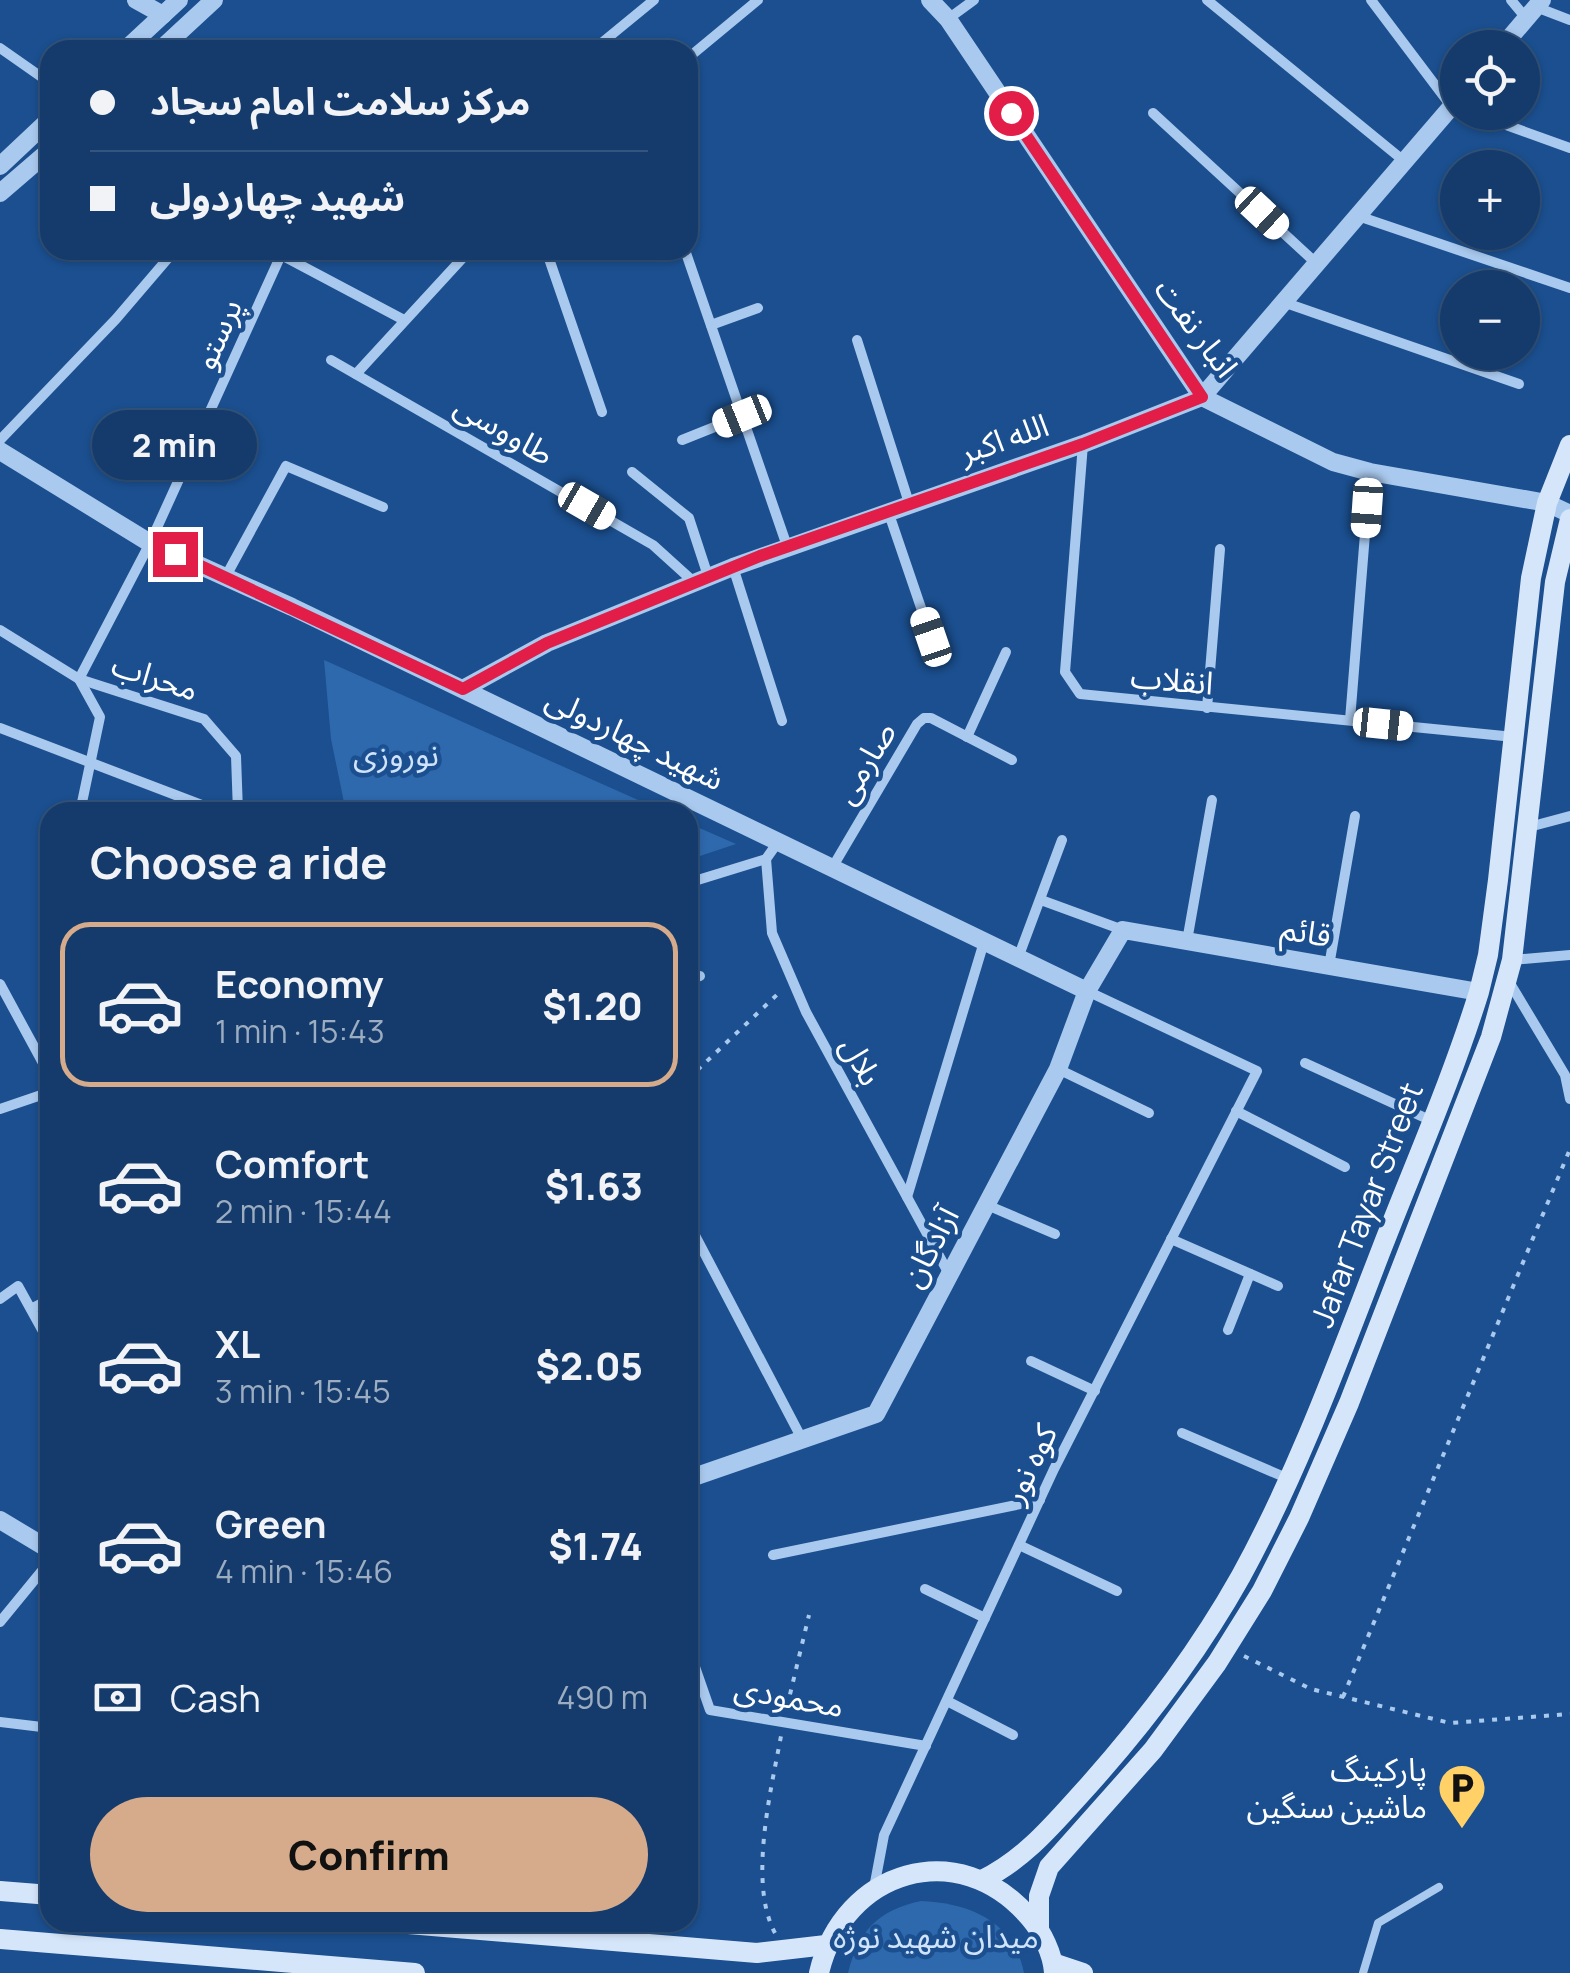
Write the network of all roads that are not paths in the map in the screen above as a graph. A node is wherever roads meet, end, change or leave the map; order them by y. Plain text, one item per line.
1 (136, 0) edge
2 (214, 0) edge
3 (654, 0) edge
4 (758, 0) edge
5 (930, 0) edge
6 (974, 0) edge
7 (1207, 0) edge
8 (1371, 0) edge
9 (1510, 0) edge
10 (169, 6) edge
11 (1535, 9) edge
12 (948, 19) junction
13 (1570, 20) edge
14 (1517, 30) edge
15 (135, 40) edge
16 (171, 40) edge
17 (605, 40) edge
18 (0, 48) edge
19 (698, 50) edge
20 (40, 75) edge
21 (1440, 85) edge
22 (1153, 113) dead end
23 (1440, 121) edge
24 (40, 129) edge
25 (1520, 130) edge
26 (1570, 148) edge
27 (40, 159) edge
28 (1404, 161) junction
29 (0, 166) edge
30 (0, 193) edge
31 (1357, 215) junction
32 (166, 260) edge
33 (274, 260) edge
34 (292, 260) edge
35 (461, 260) edge
36 (549, 260) edge
37 (688, 260) edge
38 (1316, 263) junction
39 (1570, 288) edge
40 (1283, 302) junction
41 (758, 308) dead end
42 (404, 320) junction
43 (711, 325) junction
44 (856, 340) dead end
45 (331, 360) dead end
46 (356, 374) junction
47 (1519, 384) dead end
48 (1202, 397) junction
49 (602, 412) dead end
50 (742, 416) junction
51 (0, 440) edge
52 (682, 440) dead end
53 (1083, 444) junction
54 (1570, 445) edge
55 (0, 451) edge
56 (632, 472) dead end
57 (1370, 472) junction
58 (909, 503) junction
59 (1547, 503) junction
60 (383, 507) dead end
61 (888, 510) junction
62 (1570, 517) edge
63 (150, 543) junction
64 (786, 546) junction
65 (1220, 549) dead end
66 (733, 567) junction
67 (226, 576) junction
68 (702, 581) junction
69 (0, 630) edge
70 (931, 637) dead end
71 (1006, 652) dead end
72 (79, 679) junction
73 (463, 689) junction
74 (1207, 708) junction
75 (1350, 720) junction
76 (782, 722) dead end
77 (0, 728) edge
78 (967, 737) junction
79 (1515, 737) junction
80 (1012, 760) dead end
81 (91, 763) junction
82 (1212, 800) dead end
83 (82, 802) edge
84 (194, 802) edge
85 (238, 802) edge
86 (696, 802) edge
87 (698, 803) edge
88 (1355, 816) dead end
89 (1570, 816) edge
90 (1529, 827) junction
91 (1062, 840) dead end
92 (778, 842) junction
93 (766, 859) junction
94 (832, 868) junction
95 (698, 879) edge
96 (1040, 900) junction
97 (1124, 930) junction
98 (1187, 941) junction
99 (984, 942) junction
100 (1570, 955) edge
101 (1018, 958) junction
102 (1329, 966) junction
103 (1510, 970) junction
104 (0, 984) edge
105 (1087, 991) junction
106 (1478, 992) junction
107 (40, 1058) edge
108 (1305, 1063) dead end
109 (1058, 1070) junction
110 (40, 1095) edge
111 (1570, 1099) edge
112 (0, 1109) edge
113 (1236, 1112) junction
114 (1149, 1113) dead end
115 (1432, 1121) junction
116 (1344, 1167) dead end
117 (907, 1197) junction
118 (986, 1204) junction
119 (1055, 1234) dead end
120 (1171, 1240) junction
121 (698, 1241) edge
122 (950, 1274) junction
123 (1250, 1274) junction
124 (1278, 1286) dead end
125 (0, 1299) edge
126 (40, 1305) edge
127 (32, 1309) junction
128 (40, 1325) edge
129 (1228, 1330) dead end
130 (1031, 1361) dead end
131 (1095, 1390) junction
132 (1182, 1432) dead end
133 (802, 1440) junction
134 (698, 1476) edge
135 (1288, 1479) junction
136 (1040, 1500) junction
137 (4, 1526) edge
138 (40, 1545) edge
139 (1019, 1545) junction
140 (773, 1554) dead end
141 (40, 1574) edge
142 (925, 1589) dead end
143 (1118, 1591) dead end
144 (986, 1618) junction
145 (0, 1622) edge
146 (698, 1676) edge
147 (947, 1701) junction
148 (0, 1722) edge
149 (40, 1727) edge
150 (1013, 1736) dead end
151 (1131, 1737) junction
152 (926, 1746) junction
153 (1151, 1752) junction
154 (982, 1880) junction
155 (1439, 1887) dead end
156 (874, 1889) junction
157 (0, 1892) edge
158 (40, 1895) edge
159 (1039, 1929) junction
160 (504, 1932) edge
161 (0, 1939) edge
162 (826, 1945) junction
163 (191, 1964) edge
164 (1054, 1968) edge
165 (415, 1973) edge
166 (820, 1973) edge
167 (1083, 1973) edge
168 (1363, 1973) edge

1 - 10 street
2 - 16 street
3 - 17 street
4 - 19 street
5 - 12 street, انبار نفت
6 - 12 street
7 - 28 street
8 - 21 street
9 - 11 street
10 - 15 street
11 - 13 street
11 - 14 street
12 - 48 street, انبار نفت
18 - 20 street
22 - 38 street
23 - 28 street, الله اکبر
24 - 29 street
25 - 26 street
27 - 30 street
28 - 31 street, الله اکبر
31 - 38 street, الله اکبر
31 - 39 street
32 - 51 street
33 - 63 street, پرستو
34 - 42 street
35 - 42 street
36 - 49 street
37 - 43 street
38 - 40 street, الله اکبر
40 - 47 street
40 - 48 street, الله اکبر
41 - 43 street
42 - 46 street
43 - 50 street
44 - 58 street
45 - 46 street, طاووسی
46 - 68 street, طاووسی
48 - 53 street, الله اکبر
48 - 57 street, انبار نفت
50 - 52 street
50 - 64 street
53 - 58 street, الله اکبر
53 - 74 street, انقلاب
54 - 59 main road, Jafar Tayar Street
55 - 63 street, شهید چهاردولی
56 - 68 street
57 - 59 street, انبار نفت
57 - 75 street
58 - 61 street, الله اکبر
59 - 62 street, انبار نفت
59 - 79 main road, Jafar Tayar Street
60 - 67 street
61 - 64 street, الله اکبر
61 - 70 street
62 - 90 main road, Jafar Tayar Street
63 - 67 street, شهید چهاردولی
63 - 72 street, پرستو
64 - 66 street, الله اکبر
65 - 74 street
66 - 68 street, الله اکبر
66 - 76 street
67 - 73 street, شهید چهاردولی
68 - 73 street, الله اکبر
69 - 72 street, محراب
71 - 78 street
72 - 81 street
72 - 85 street, محراب
73 - 86 street, شهید چهاردولی
74 - 75 street, انقلاب
75 - 79 street, انقلاب
77 - 81 street
78 - 80 street, صارمی
78 - 94 street, صارمی
79 - 106 main road, Jafar Tayar Street
81 - 83 street
81 - 84 street
82 - 98 street
87 - 92 street, شهید چهاردولی
88 - 102 street
89 - 90 street
90 - 103 main road, Jafar Tayar Street
91 - 96 street
92 - 93 street
92 - 94 street, شهید چهاردولی
93 - 95 street
93 - 117 street, بلال
94 - 99 street, شهید چهاردولی
96 - 97 street
96 - 101 street
97 - 98 street, قائم
97 - 105 street, آزادگان
98 - 102 street, قائم
99 - 101 street, شهید چهاردولی
99 - 117 street
100 - 103 street
101 - 105 street, شهید چهاردولی
102 - 106 street, قائم
103 - 111 street
103 - 153 main road, Jafar Tayar Street
104 - 107 street
105 - 109 street, آزادگان
105 - 113 street, کوه نور
106 - 115 main road, Jafar Tayar Street
108 - 115 street
109 - 114 street
109 - 118 street, آزادگان
110 - 112 street
113 - 116 street
113 - 120 street, کوه نور
115 - 135 main road, Jafar Tayar Street
117 - 122 street, بلال
118 - 119 street
118 - 122 street, آزادگان
120 - 123 street
120 - 131 street, کوه نور
121 - 133 street
122 - 133 street, آزادگان
123 - 124 street
123 - 129 street
125 - 127 street
126 - 127 street
127 - 128 street
130 - 131 street
131 - 136 street, کوه نور
132 - 135 street
133 - 134 street, آزادگان
135 - 151 main road, Jafar Tayar Street
136 - 139 street, کوه نور
136 - 140 street
137 - 138 street
139 - 143 street
139 - 144 street, کوه نور
141 - 145 street
142 - 144 street
144 - 147 street, کوه نور
146 - 152 street, محمودی
147 - 150 street
147 - 152 street, کوه نور
148 - 149 street
151 - 153 main road
151 - 154 main road, Jafar Tayar Street
152 - 156 street, کوه نور
153 - 159 main road, Jafar Tayar Street
154 - 156 main road
154 - 159 main road
155 - 168 lane
156 - 162 main road
157 - 158 main road
159 - 164 main road
160 - 162 main road
161 - 163 main road
162 - 166 main road
163 - 165 main road
164 - 167 main road

